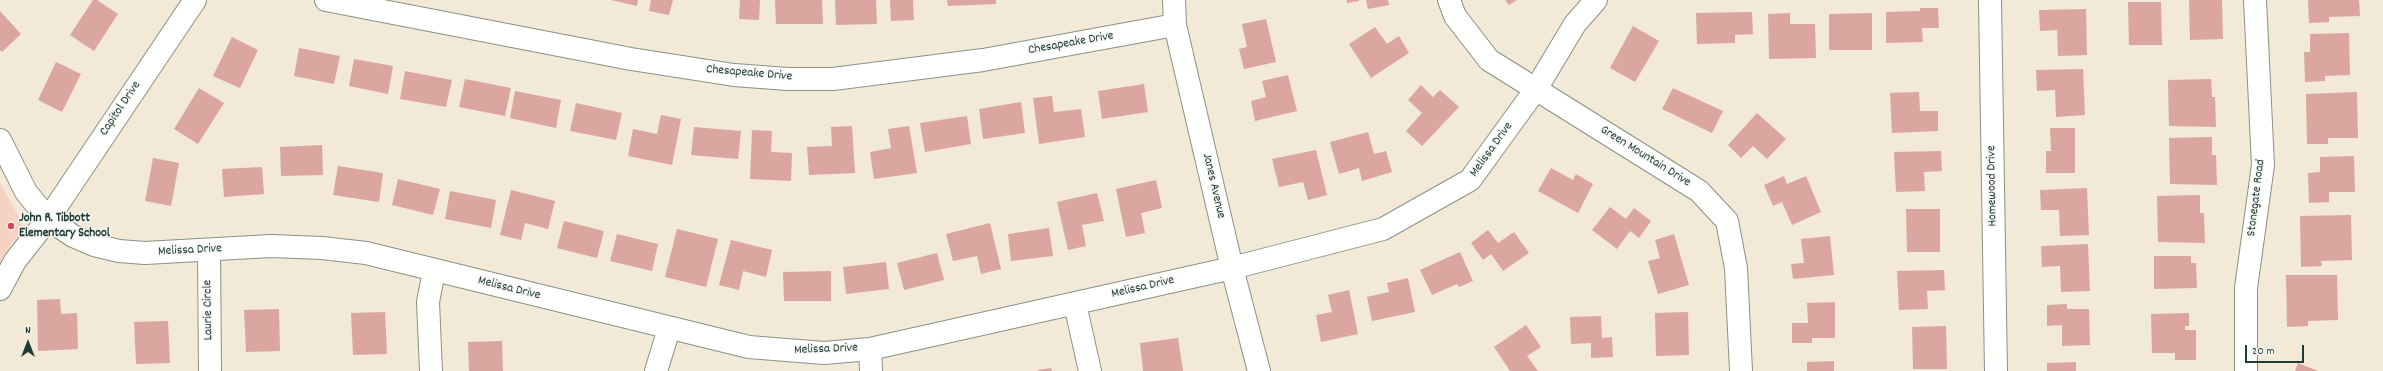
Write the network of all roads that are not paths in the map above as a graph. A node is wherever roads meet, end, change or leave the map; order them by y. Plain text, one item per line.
1 (195, 0) edge
2 (326, 0) edge
3 (1174, 0) edge
4 (1449, 0) edge
5 (1596, 0) edge
6 (1990, 0) edge
7 (2255, 0) edge
8 (1175, 25) junction
9 (1536, 89) junction
10 (0, 140) edge
11 (48, 219) junction
12 (209, 250) junction
13 (1232, 268) junction
14 (434, 271) junction
15 (0, 289) edge
16 (1075, 304) junction
17 (669, 329) junction
18 (870, 349) junction
19 (210, 371) edge
20 (430, 371) edge
21 (656, 371) edge
22 (871, 371) edge
23 (1090, 371) edge
24 (1259, 371) edge
25 (1741, 371) edge
26 (1996, 371) edge
27 (2246, 371) edge

1 - 11 street, Capitol Drive
2 - 8 street, Chesapeake Drive
3 - 8 street, Janes Avenue
4 - 9 street, Green Mountain Drive
5 - 9 street, Melissa Drive
6 - 26 street, Homewood Drive
7 - 27 street, Stonegate Road
8 - 13 street, Janes Avenue
9 - 13 street, Melissa Drive
9 - 25 street, Green Mountain Drive
10 - 11 street, Melissa Drive
11 - 12 street, Melissa Drive
11 - 15 street
12 - 14 street, Melissa Drive
12 - 19 street, Laurie Circle
13 - 16 street, Melissa Drive
13 - 24 street, Janes Avenue
14 - 17 street, Melissa Drive
14 - 20 street
16 - 18 street, Melissa Drive
16 - 23 street
17 - 18 street, Melissa Drive
17 - 21 street
18 - 22 street

